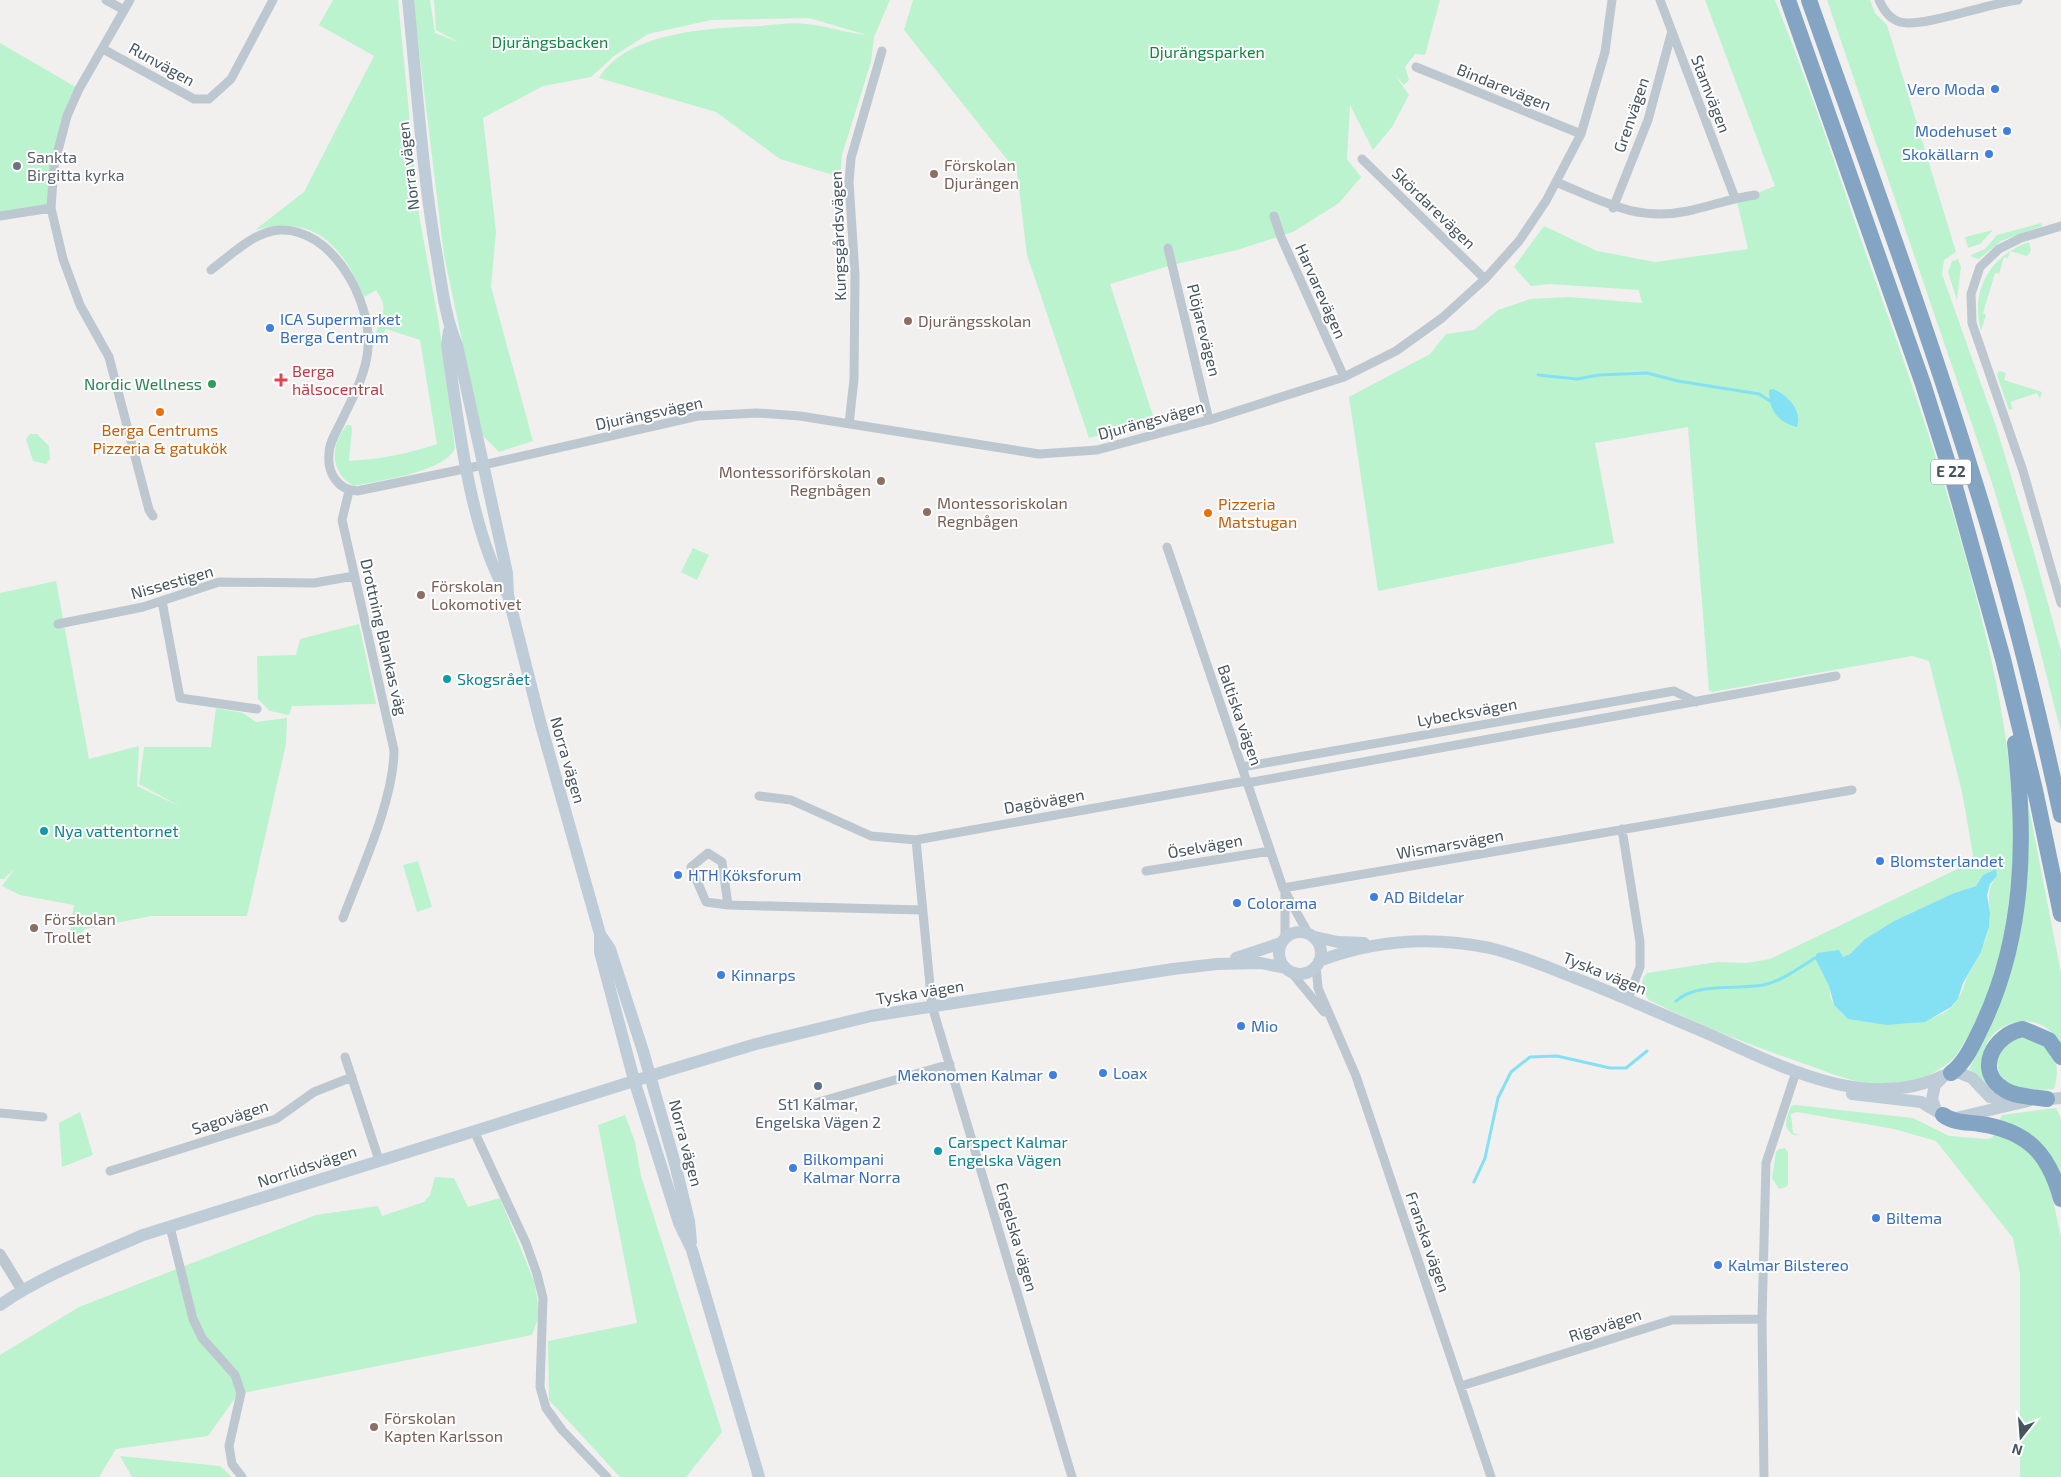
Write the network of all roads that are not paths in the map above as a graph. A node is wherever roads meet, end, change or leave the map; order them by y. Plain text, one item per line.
1 (106, 0) edge
2 (130, 0) edge
3 (272, 0) edge
4 (408, 0) edge
5 (1612, 0) edge
6 (1660, 0) edge
7 (1788, 0) edge
8 (1809, 0) edge
9 (1879, 0) edge
10 (2018, 0) edge
11 (124, 10) junction
12 (1672, 31) junction
13 (103, 49) junction
14 (882, 51) dead end
15 (1416, 67) dead end
16 (1581, 134) junction
17 (1362, 159) dead end
18 (1556, 182) junction
19 (1755, 195) dead end
20 (1734, 198) junction
21 (51, 208) junction
22 (1614, 208) junction
23 (0, 216) edge
24 (1274, 216) dead end
25 (2061, 226) edge
26 (1168, 248) dead end
27 (211, 270) dead end
28 (1485, 279) junction
29 (449, 328) junction
30 (1344, 377) junction
31 (1208, 420) junction
32 (849, 424) junction
33 (483, 466) junction
34 (467, 469) junction
35 (349, 491) junction
36 (153, 516) dead end
37 (1167, 547) dead end
38 (354, 576) junction
39 (508, 594) junction
40 (162, 601) junction
41 (2061, 603) edge
42 (58, 624) dead end
43 (2003, 659) junction
44 (2027, 667) junction
45 (1836, 676) dead end
46 (1696, 702) junction
47 (257, 709) dead end
48 (1242, 767) junction
49 (2061, 769) edge
50 (1247, 782) junction
51 (1852, 790) dead end
52 (759, 796) dead end
53 (2061, 815) edge
54 (1622, 829) junction
55 (916, 840) junction
56 (1270, 851) junction
57 (1146, 871) dead end
58 (1284, 890) junction
59 (728, 905) junction
60 (922, 910) junction
61 (2061, 914) edge
62 (343, 918) dead end
63 (600, 934) junction
64 (1312, 935) junction
65 (1283, 941) junction
66 (1379, 943) junction
67 (1217, 964) junction
68 (1317, 964) junction
69 (1288, 970) junction
70 (1628, 999) junction
71 (932, 1006) junction
72 (1329, 1018) junction
73 (2061, 1056) edge
74 (345, 1057) dead end
75 (950, 1064) junction
76 (1802, 1074) junction
77 (1948, 1074) junction
78 (650, 1075) junction
79 (352, 1077) junction
80 (634, 1080) junction
81 (2053, 1099) edge
82 (2028, 1100) junction
83 (812, 1104) dead end
84 (0, 1113) edge
85 (1940, 1113) junction
86 (43, 1117) dead end
87 (474, 1131) junction
88 (380, 1160) junction
89 (110, 1171) dead end
90 (2061, 1199) edge
91 (170, 1227) junction
92 (692, 1250) junction
93 (0, 1254) edge
94 (22, 1290) junction
95 (0, 1304) edge
96 (1762, 1320) junction
97 (1461, 1386) junction
98 (242, 1477) edge
99 (607, 1477) edge
100 (759, 1477) edge
101 (1072, 1477) edge
102 (1491, 1477) edge
103 (1764, 1477) edge

1 - 11 street
2 - 11 street
3 - 13 street, Runvägen
4 - 29 main road, Norra vägen
5 - 16 street, Djurängsvägen
6 - 12 street, Stamvägen
7 - 43 highway, E 22
8 - 44 highway, E 22
9 - 10 street
11 - 13 street
12 - 20 street, Stamvägen
12 - 22 street, Grenvägen
13 - 21 street
14 - 32 street, Kungsgårdsvägen
15 - 16 street, Bindarevägen
16 - 18 street, Djurängsvägen
17 - 28 street, Skördarevägen
18 - 22 street
18 - 28 street, Djurängsvägen
19 - 20 street
20 - 22 street
21 - 23 street
21 - 36 street
24 - 30 street, Harvarevägen
25 - 41 street
26 - 31 street, Plöjarevägen
27 - 35 street
28 - 30 street, Djurängsvägen
29 - 33 main road, Norra vägen
29 - 34 main road, Norra vägen
30 - 31 street, Djurängsvägen
31 - 32 street, Djurängsvägen
32 - 33 street, Djurängsvägen
33 - 34 street
33 - 39 main road, Norra vägen
34 - 35 street
34 - 39 main road, Norra vägen
35 - 38 street, Drottning Blankas väg
37 - 48 street, Baltiska vägen
38 - 40 street, Nissestigen
38 - 62 street, Drottning Blankas väg
39 - 63 main road, Norra vägen
40 - 42 street, Nissestigen
40 - 47 street
43 - 61 highway, E 22
43 - 77 highway
44 - 49 highway
44 - 53 highway, E 22
45 - 46 street, Lybecksvägen
46 - 48 street, Lybecksvägen
46 - 50 street, Lybecksvägen
48 - 50 street, Baltiska vägen
50 - 55 street, Dagövägen
50 - 56 street, Baltiska vägen
51 - 54 street, Wismarsvägen
52 - 55 street, Dagövägen
54 - 58 street, Wismarsvägen
54 - 70 street
55 - 60 street
56 - 57 street, Öselvägen
56 - 58 street, Baltiska vägen
58 - 64 street, Baltiska vägen
58 - 65 street, Baltiska vägen
59 - 59 street
59 - 60 street
60 - 71 street
63 - 78 main road, Norra vägen
63 - 80 main road, Norra vägen
64 - 65 main road
64 - 66 main road, Tyska vägen
64 - 68 main road
65 - 67 main road, Tyska vägen
65 - 69 main road
66 - 68 main road, Tyska vägen
66 - 70 main road, Tyska vägen
67 - 69 main road, Tyska vägen
67 - 71 main road, Tyska vägen
68 - 69 main road
68 - 72 street, Franska vägen
69 - 72 street, Franska vägen
70 - 76 main road, Tyska vägen
71 - 75 street, Engelska vägen
71 - 78 main road, Tyska vägen
72 - 97 street, Franska vägen
73 - 81 highway
74 - 79 street
75 - 83 street
75 - 101 street, Engelska vägen
76 - 77 main road, Tyska vägen
76 - 85 main road, Tyska vägen
76 - 96 street
77 - 82 main road
77 - 85 main road
78 - 80 main road, Tyska vägen
78 - 92 main road, Norra vägen
79 - 88 street
79 - 89 street, Sagovägen
80 - 87 main road, Norrlidsvägen
80 - 92 main road, Norra vägen
81 - 82 main road
82 - 85 main road
84 - 86 street
85 - 90 highway
87 - 88 main road, Norrlidsvägen
87 - 99 street
88 - 91 main road, Norrlidsvägen
91 - 94 main road, Norrlidsvägen
91 - 98 street
92 - 100 main road, Norra vägen
93 - 94 street
94 - 95 main road, Norrlidsvägen
96 - 97 street, Rigavägen
96 - 103 street
97 - 102 street, Franska vägen

